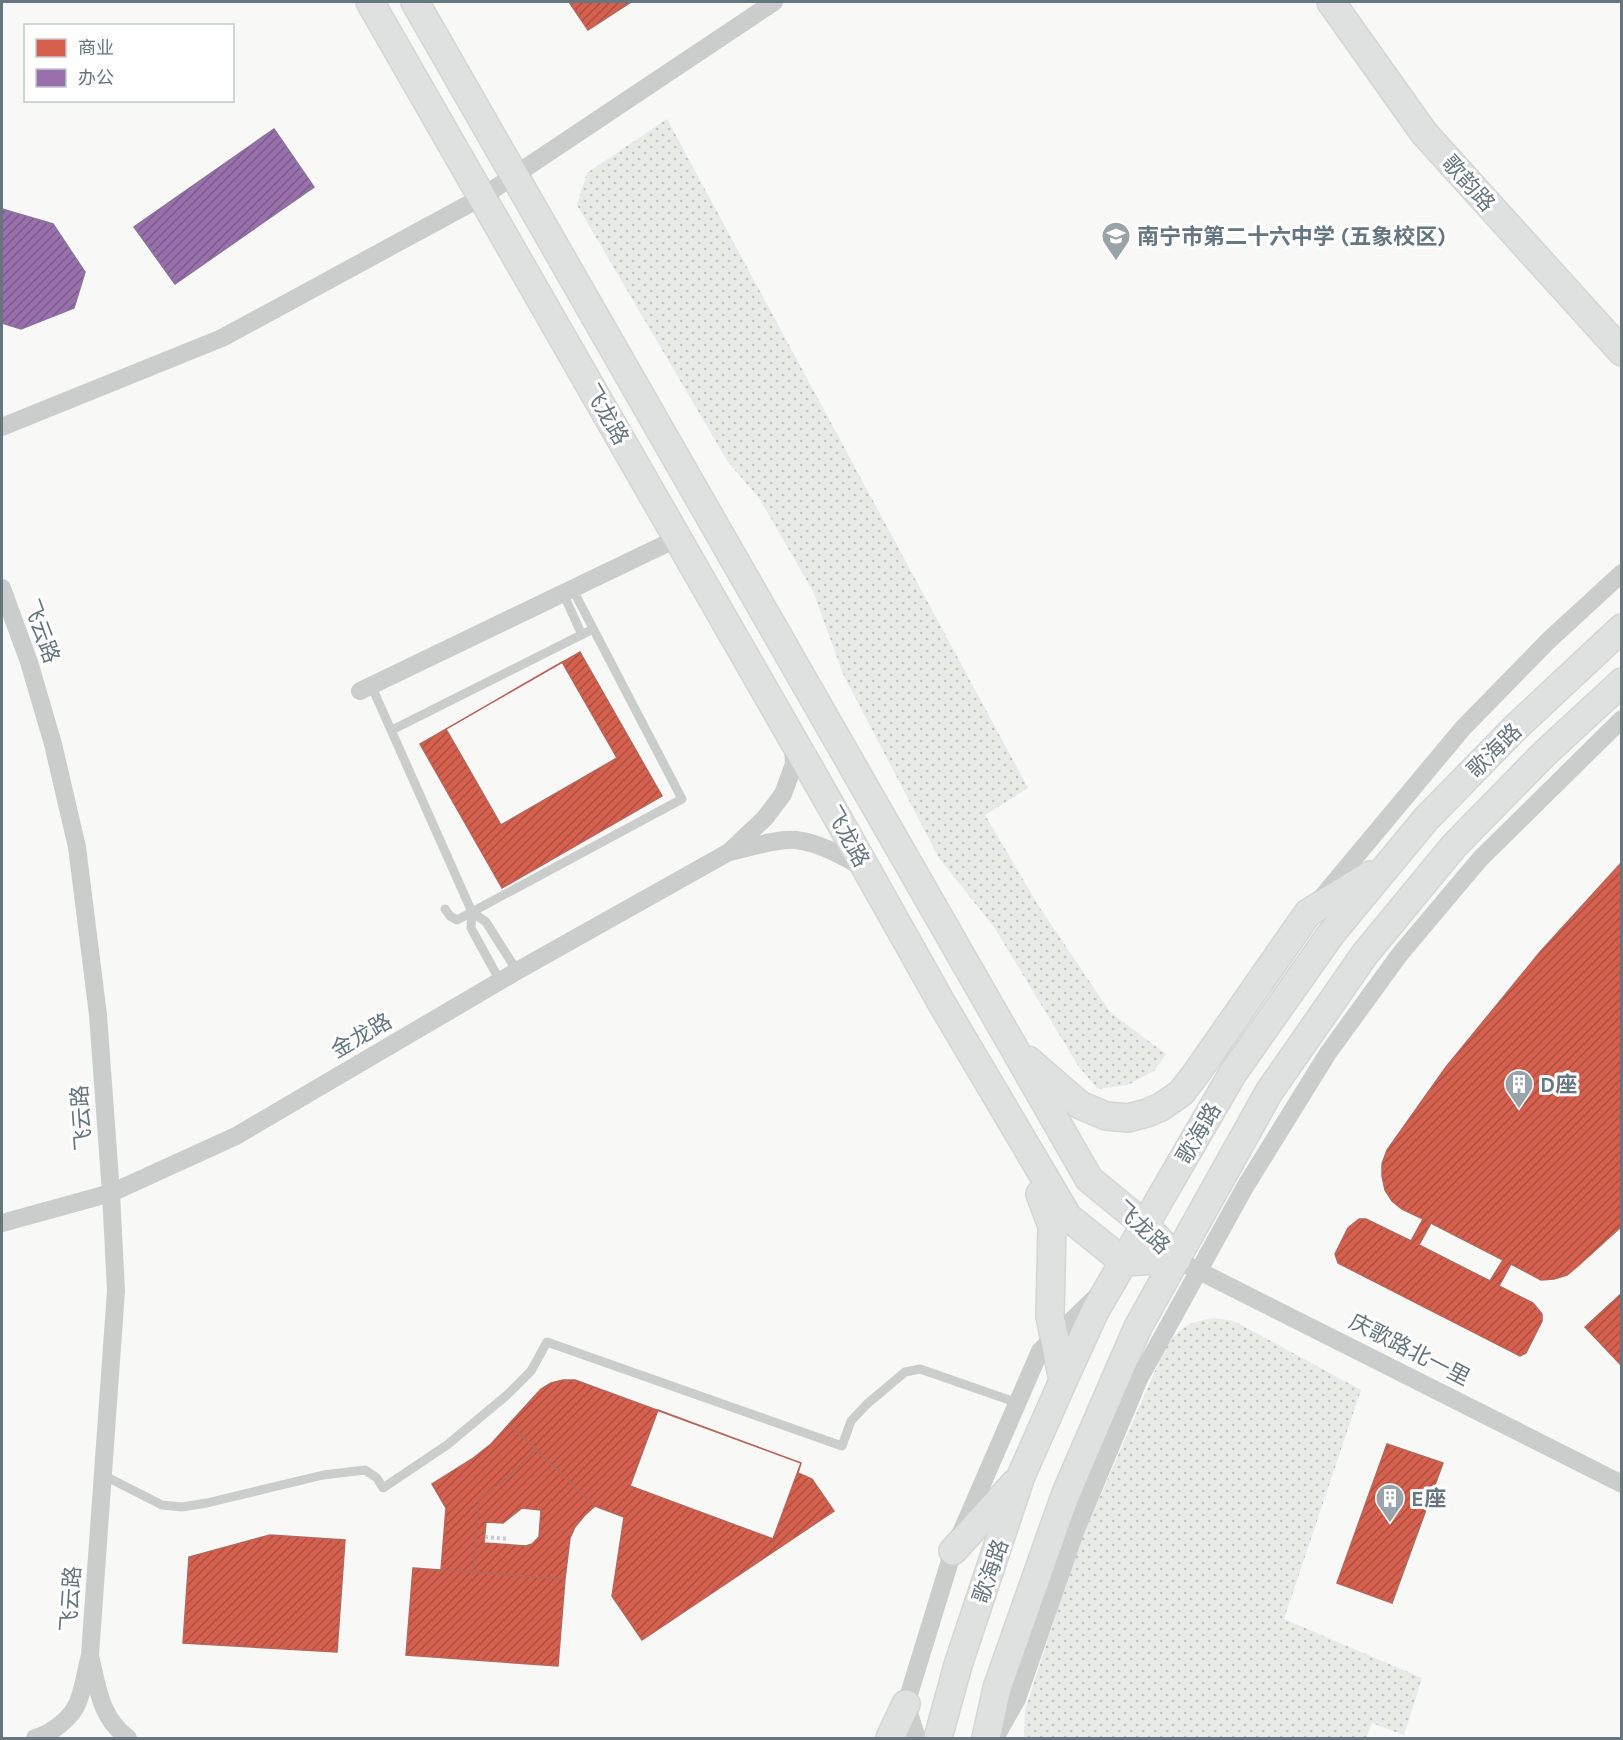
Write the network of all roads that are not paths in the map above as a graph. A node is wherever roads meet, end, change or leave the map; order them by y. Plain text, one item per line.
1 (370, 2) edge
2 (415, 2) edge
3 (774, 2) edge
4 (1331, 2) edge
5 (515, 176) junction
6 (482, 197) junction
7 (1622, 352) edge
8 (2, 427) edge
9 (678, 538) junction
10 (1622, 573) edge
11 (2, 588) edge
12 (567, 590) junction
13 (1622, 628) edge
14 (593, 629) junction
15 (582, 635) junction
16 (1622, 682) edge
17 (365, 688) joint
18 (1622, 719) edge
19 (392, 730) junction
20 (792, 738) junction
21 (729, 852) junction
22 (1391, 861) junction
23 (867, 869) junction
24 (445, 909) dead end
25 (472, 912) junction
26 (1308, 913) junction
27 (517, 971) junction
28 (500, 981) junction
29 (1013, 1047) junction
30 (1019, 1133) junction
31 (111, 1193) junction
32 (2, 1223) edge
33 (1145, 1225) junction
34 (1188, 1265) junction
35 (1117, 1272) junction
36 (1055, 1337) junction
37 (1063, 1381) junction
38 (1018, 1403) junction
39 (103, 1475) junction
40 (1021, 1476) junction
41 (1622, 1484) edge
42 (953, 1551) junction
43 (90, 1655) junction
44 (906, 1704) junction
45 (997, 1735) edge
46 (35, 1738) edge
47 (128, 1738) edge
48 (890, 1738) edge
49 (917, 1738) edge
50 (938, 1738) edge

1 - 6 main road, 飞龙路
2 - 5 main road, 飞龙路
3 - 5 street
4 - 7 main road, 歌韵路
5 - 6 street
5 - 29 main road, 飞龙路
6 - 8 street
6 - 9 main road, 飞龙路
9 - 12 street
9 - 20 main road, 飞龙路
10 - 26 street
11 - 31 street, 飞云路
12 - 14 lane
12 - 15 lane
12 - 17 street
13 - 22 main road, 歌海路
14 - 15 lane
14 - 25 lane
15 - 19 lane
16 - 34 main road, 歌海路
17 - 19 lane
18 - 34 street
19 - 25 lane
20 - 21 street, 金龙路
20 - 23 main road, 飞龙路
21 - 23 street, 金龙路
21 - 27 street, 金龙路
22 - 26 main road
22 - 33 main road, 歌海路
23 - 30 main road, 飞龙路
24 - 25 lane
25 - 27 lane
25 - 28 lane
26 - 29 main road
27 - 28 street, 金龙路
28 - 31 street, 金龙路
29 - 33 main road, 飞龙路
30 - 35 main road, 飞龙路
30 - 36 main road
31 - 32 street, 金龙路
31 - 39 street, 飞云路
33 - 34 main road, 飞龙路
33 - 35 main road, 歌海路
34 - 35 main road, 飞龙路
34 - 41 street, 庆歌路北一里
34 - 45 street
34 - 45 main road, 歌海路
35 - 36 street
35 - 37 main road, 歌海路
36 - 37 main road
36 - 38 street
37 - 40 main road, 歌海路
38 - 39 lane
38 - 42 street
39 - 43 street, 飞云路
40 - 42 main road
40 - 50 main road, 歌海路
42 - 44 street
43 - 46 street, 飞云路
43 - 47 street, 飞云路
44 - 48 main road
44 - 49 street

